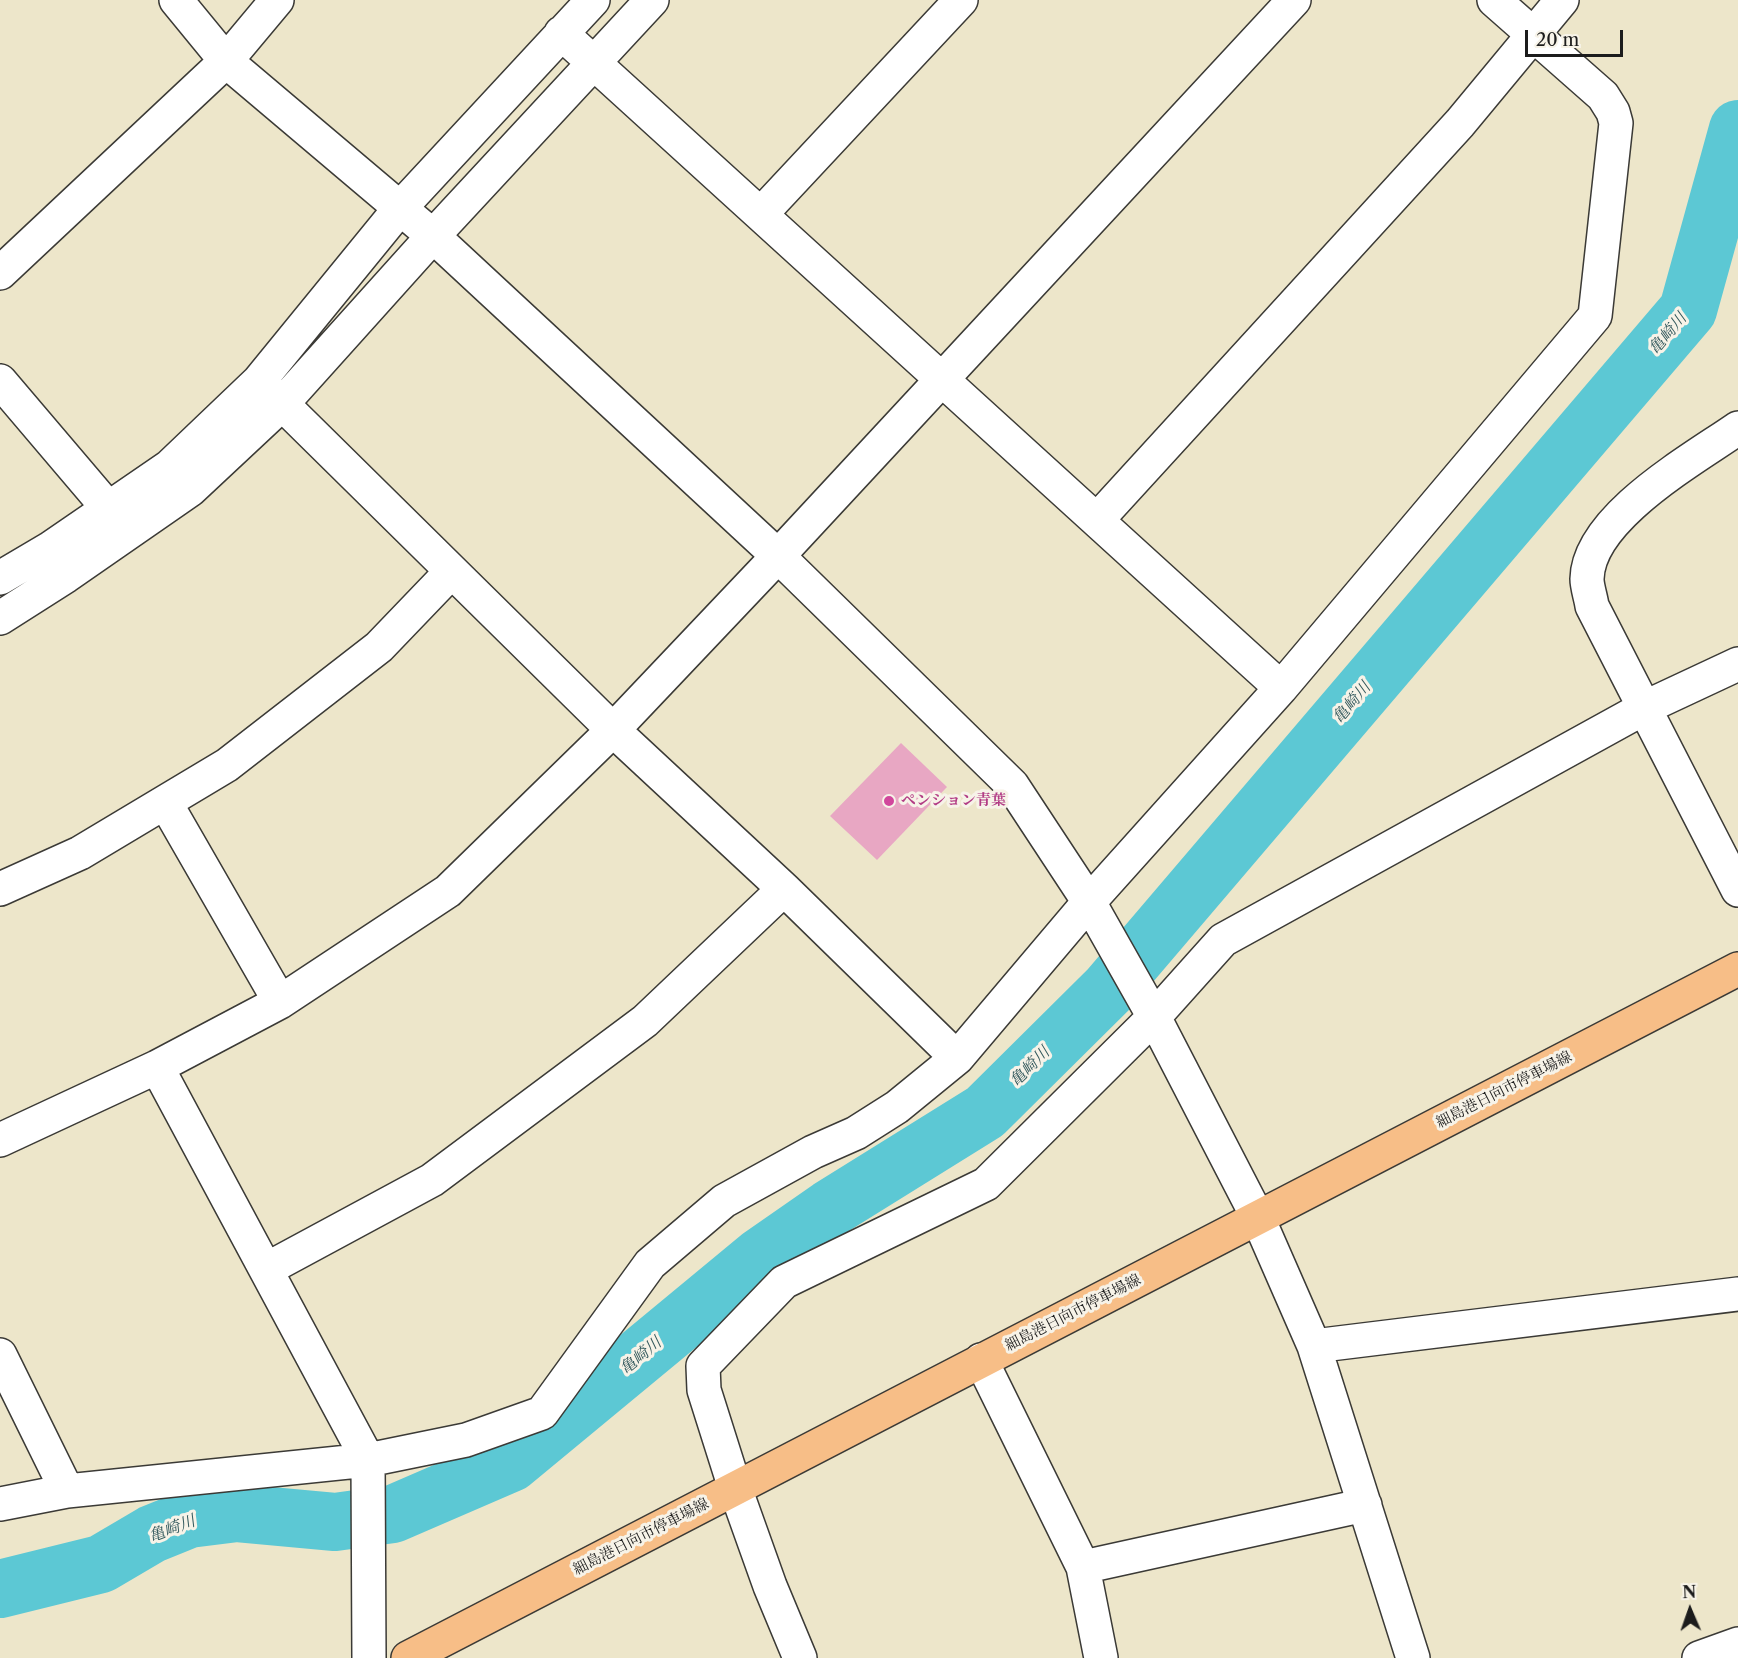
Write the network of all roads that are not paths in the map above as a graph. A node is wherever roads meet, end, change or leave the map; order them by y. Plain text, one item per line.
1 (176, 0) edge
2 (277, 0) edge
3 (593, 0) edge
4 (652, 0) edge
5 (961, 0) edge
6 (1294, 0) edge
7 (1494, 0) edge
8 (1562, 0) edge
9 (561, 33) junction
10 (1533, 36) junction
11 (226, 61) junction
12 (594, 63) junction
13 (401, 207) junction
14 (761, 214) junction
15 (433, 236) junction
16 (0, 273) edge
17 (942, 380) junction
18 (0, 381) edge
19 (259, 381) junction
20 (282, 404) junction
21 (1738, 428) edge
22 (1097, 520) junction
23 (117, 521) junction
24 (778, 556) junction
25 (451, 572) junction
26 (0, 578) edge
27 (0, 618) edge
28 (1738, 664) edge
29 (1281, 688) junction
30 (1646, 707) junction
31 (613, 730) junction
32 (165, 802) junction
33 (0, 889) edge
34 (784, 889) junction
35 (1738, 890) edge
36 (1089, 902) junction
37 (1738, 969) edge
38 (280, 1002) junction
39 (1154, 1017) junction
40 (957, 1058) junction
41 (157, 1067) junction
42 (0, 1140) edge
43 (1258, 1218) junction
44 (267, 1269) junction
45 (1738, 1294) edge
46 (1314, 1346) junction
47 (0, 1355) edge
48 (981, 1360) junction
49 (368, 1460) junction
50 (735, 1488) junction
51 (67, 1491) junction
52 (0, 1504) edge
53 (1365, 1505) junction
54 (1083, 1567) junction
55 (1738, 1644) edge
56 (369, 1658) edge
57 (408, 1658) edge
58 (800, 1658) edge
59 (1101, 1658) edge
60 (1413, 1658) edge
61 (1699, 1658) edge

1 - 11 street
2 - 11 street
3 - 9 street
4 - 12 street
5 - 14 street
6 - 17 street
7 - 10 street
8 - 10 street
9 - 12 street
9 - 13 street
10 - 22 street
10 - 29 street
11 - 13 street
11 - 16 street
12 - 14 street
12 - 15 street
13 - 15 street
13 - 19 street
14 - 17 street
15 - 20 street
15 - 24 street
17 - 22 street
17 - 24 street
18 - 23 street
19 - 20 street
19 - 23 street
20 - 23 street
20 - 25 street
21 - 30 street
22 - 29 street
23 - 26 street
23 - 27 street
24 - 31 street
24 - 36 street
25 - 31 street
25 - 32 street
28 - 30 street
29 - 36 street
30 - 35 street
30 - 39 street
31 - 34 street
31 - 38 street
32 - 33 street
32 - 38 street
34 - 40 street
34 - 44 street
36 - 39 street
36 - 40 street
37 - 43 main road, 細島港日向市停車場線
38 - 41 street
39 - 43 street
39 - 50 street
40 - 49 street
41 - 42 street
41 - 44 street
43 - 46 street
43 - 48 main road, 細島港日向市停車場線
44 - 49 street
45 - 46 street
46 - 53 street
47 - 51 street
48 - 50 main road, 細島港日向市停車場線
48 - 54 street
49 - 51 street
49 - 56 street
50 - 57 main road, 細島港日向市停車場線
50 - 58 street
51 - 52 street
53 - 54 street
53 - 60 street
54 - 59 street
55 - 61 street

